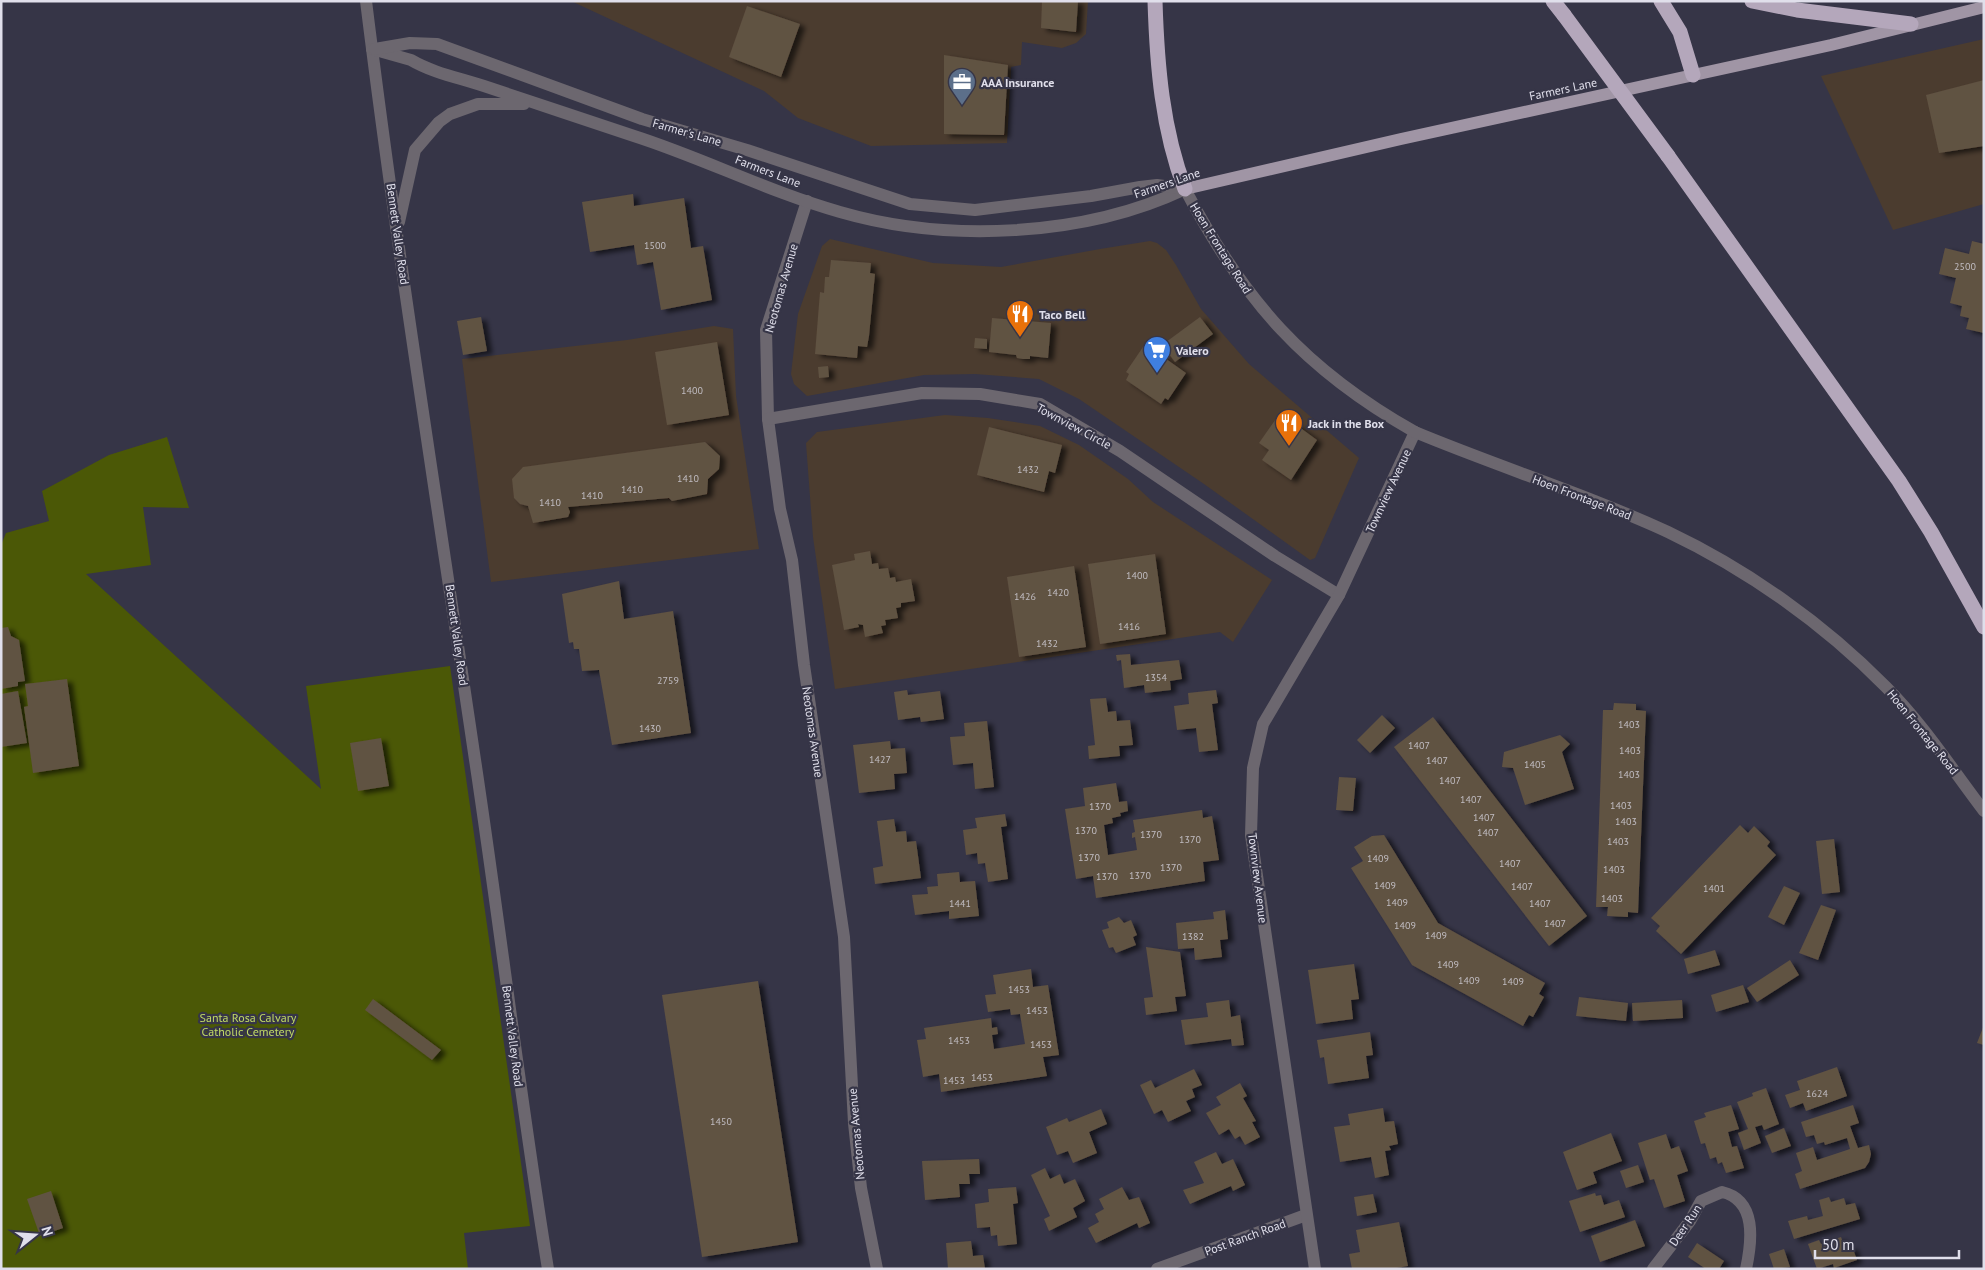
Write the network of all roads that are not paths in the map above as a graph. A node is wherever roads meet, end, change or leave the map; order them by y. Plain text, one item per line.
1 (366, 1) edge
2 (1155, 1) edge
3 (1553, 1) edge
4 (1662, 1) edge
5 (1752, 1) edge
6 (1984, 7) edge
7 (1911, 24) junction
8 (372, 50) junction
9 (1693, 75) junction
10 (534, 103) junction
11 (1185, 189) junction
12 (808, 201) junction
13 (397, 232) junction
14 (768, 419) junction
15 (1415, 432) junction
16 (1339, 595) junction
17 (1984, 627) edge
18 (1984, 811) edge
19 (1306, 1215) junction
20 (548, 1269) edge
21 (877, 1269) edge
22 (1156, 1269) edge
23 (1315, 1269) edge
24 (1653, 1269) edge
25 (1746, 1269) edge

1 - 8 street, Bennett Valley Road
2 - 11 highway
3 - 17 highway, bridge
4 - 9 highway
5 - 7 highway
6 - 7 main road, Farmers Lane
7 - 9 main road, Farmers Lane
8 - 10 street, Farmers Lane
8 - 11 street, Farmer's Lane
8 - 13 street, Bennett Valley Road
9 - 11 main road, Farmers Lane
10 - 12 street, Farmers Lane
10 - 13 street
11 - 12 street, Farmers Lane
11 - 15 street, Hoen Frontage Road
12 - 14 street, Neotomas Avenue
13 - 20 street, Bennett Valley Road
14 - 16 street, Townview Circle
14 - 21 street, Neotomas Avenue
15 - 16 street, Townview Avenue
15 - 18 street, Hoen Frontage Road
16 - 19 street, Townview Avenue
19 - 22 street, Post Ranch Road
19 - 23 street, Townview Avenue
24 - 25 street, Deer Run

